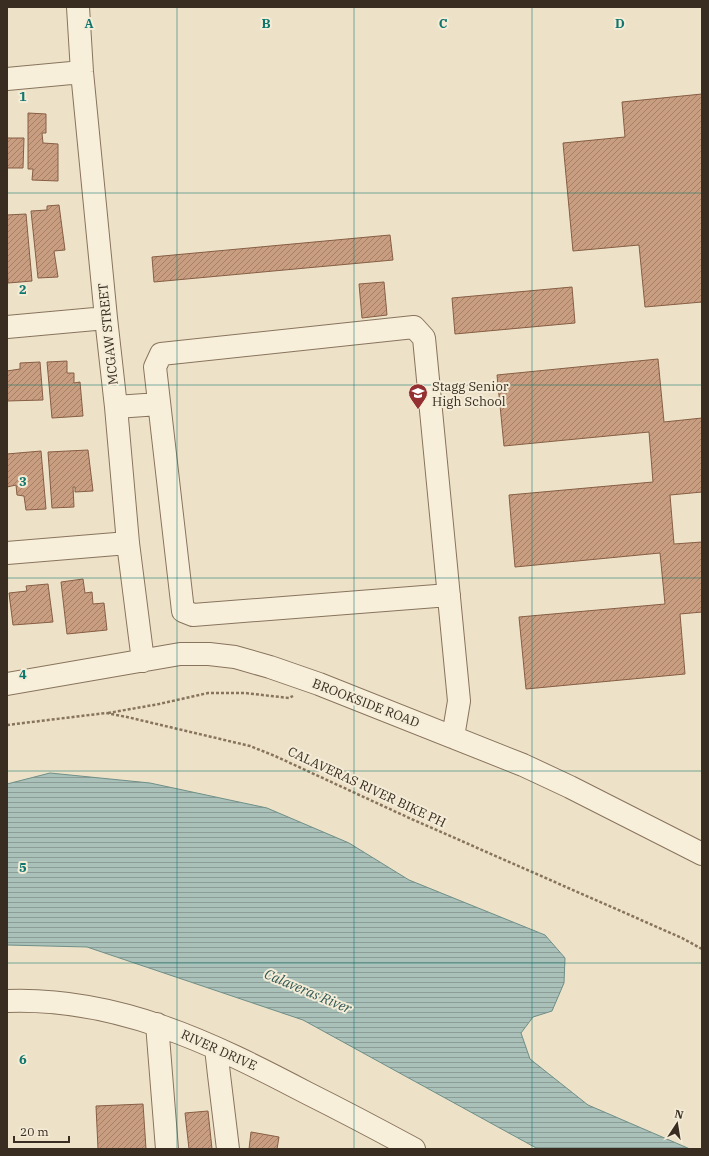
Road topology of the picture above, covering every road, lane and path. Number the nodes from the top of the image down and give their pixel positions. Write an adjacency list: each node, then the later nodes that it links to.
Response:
1 (78, 7): 2 (street, MCGAW STREET)
2 (82, 72): 3 (street); 4 (street, MCGAW STREET)
3 (7, 79)
4 (106, 318): 5 (street); 7 (street, MCGAW STREET)
5 (7, 327)
6 (159, 404): 7 (street); 10 (street); 10 (street)
7 (116, 407): 8 (street, MCGAW STREET)
8 (128, 543): 9 (street); 11 (street, MCGAW STREET)
9 (7, 552)
10 (449, 595): 16 (street)
11 (143, 661): 12 (street, BROOKSIDE ROAD); 13 (street, BROOKSIDE ROAD)
12 (7, 684)
13 (319, 684): 14 (path); 16 (street, BROOKSIDE ROAD)
14 (106, 713): 15 (path, CALAVERAS RIVER BIKE PH); 18 (path, CALAVERAS RIVER BIKE PH)
15 (7, 725)
16 (453, 737): 17 (street, BROOKSIDE ROAD)
17 (702, 854)
18 (702, 949)
19 (7, 1001): 20 (street, RIVER DRIVE)
20 (157, 1024): 21 (street, RIVER DRIVE); 22 (street)
21 (216, 1048): 23 (street); 24 (street, RIVER DRIVE)
22 (167, 1149)
23 (228, 1149)
24 (414, 1149)

